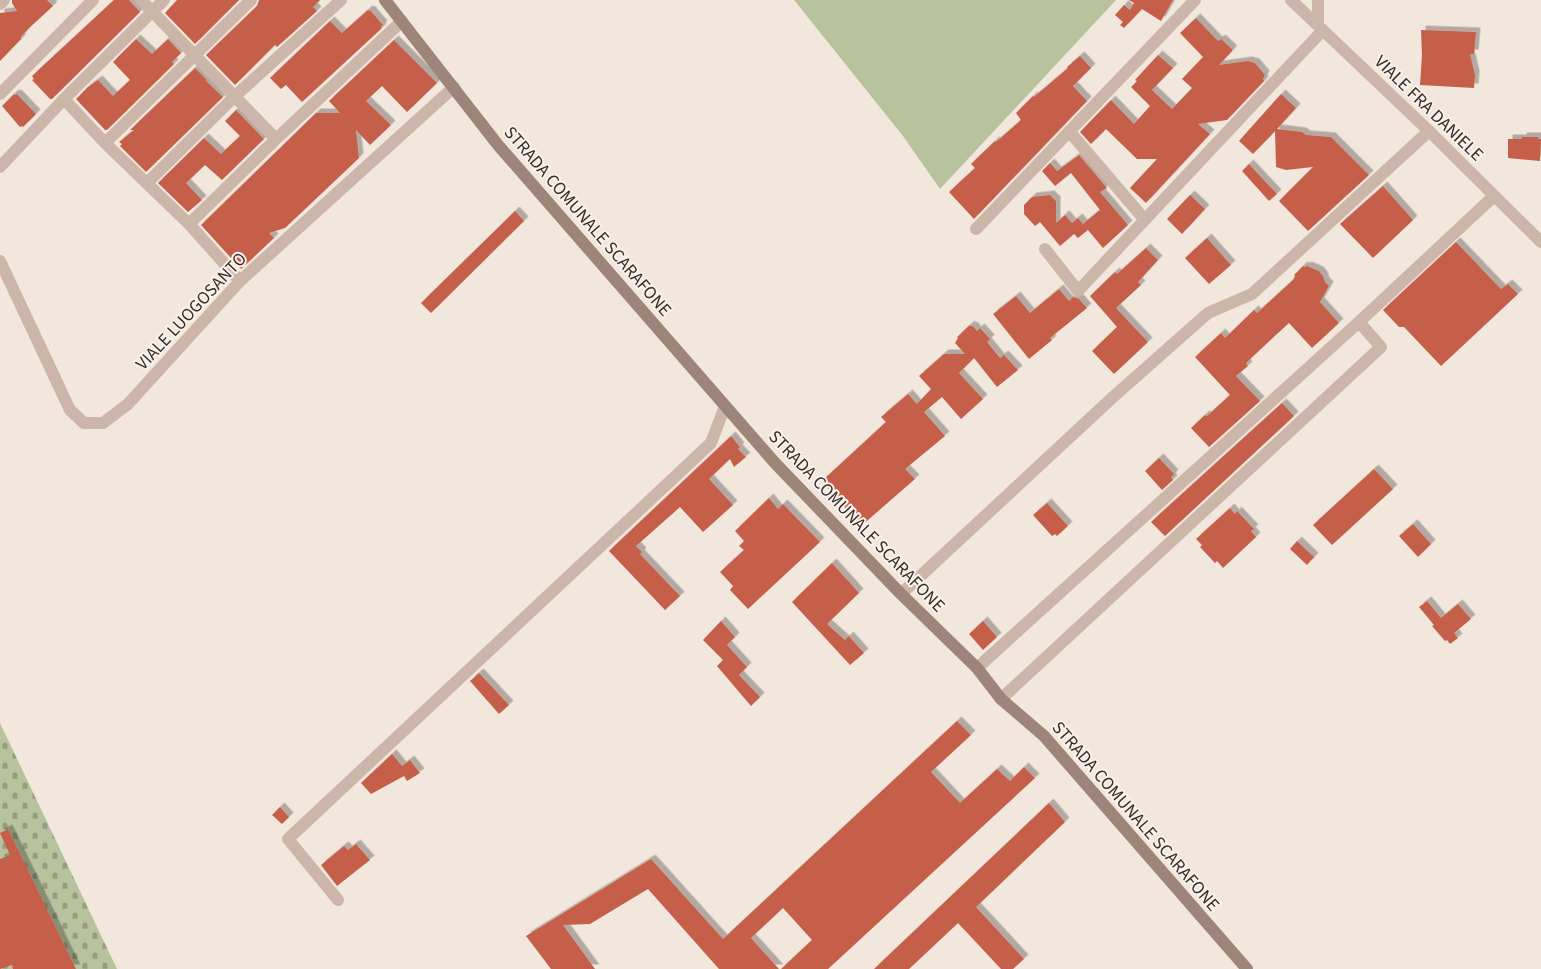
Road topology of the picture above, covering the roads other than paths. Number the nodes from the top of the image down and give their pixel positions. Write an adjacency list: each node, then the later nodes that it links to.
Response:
1 (4, 0): 11 (street)
2 (93, 0): 17 (street)
3 (141, 0): 12 (street)
4 (164, 0): 12 (street)
5 (251, 0): 15 (street)
6 (341, 0): 18 (street)
7 (385, 0): 13 (street, STRADA COMUNALE SCARAFONE)
8 (1195, 0): 21 (street)
9 (1318, 1): 10 (street); 14 (street)
10 (1293, 2): 14 (street, VIALE FRA DANIELE)
11 (0, 4)
12 (152, 12): 15 (street); 19 (street)
13 (402, 21): 16 (street, STRADA COMUNALE SCARAFONE); 22 (street)
14 (1316, 24): 20 (street, VIALE FRA DANIELE); 27 (street)
15 (194, 55): 18 (street); 23 (street)
16 (454, 87): 33 (street, VIALE LUOGOSANTO); 35 (street, STRADA COMUNALE SCARAFONE)
17 (0, 94)
18 (234, 97): 22 (street); 25 (street)
19 (64, 99): 23 (street); 24 (street)
20 (1429, 131): 26 (street, VIALE FRA DANIELE); 36 (street)
21 (1069, 132): 27 (street); 29 (street)
22 (276, 139): 28 (street)
23 (104, 143): 25 (street)
24 (0, 167)
25 (147, 183): 28 (street)
26 (1494, 196): 30 (street, VIALE FRA DANIELE); 34 (street)
27 (1145, 220): 31 (street)
28 (190, 224): 33 (street)
29 (976, 229)
30 (1541, 242)
31 (1045, 249)
32 (0, 261): 33 (street, VIALE LUOGOSANTO)
33 (240, 281)
34 (1359, 322): 37 (street); 38 (street)
35 (725, 406): 36 (street, STRADA COMUNALE SCARAFONE); 39 (street)
36 (901, 594): 37 (street, STRADA COMUNALE SCARAFONE)
37 (976, 668): 38 (street, STRADA COMUNALE SCARAFONE)
38 (1001, 698): 40 (street, STRADA COMUNALE SCARAFONE)
39 (338, 900)
40 (1247, 969)

